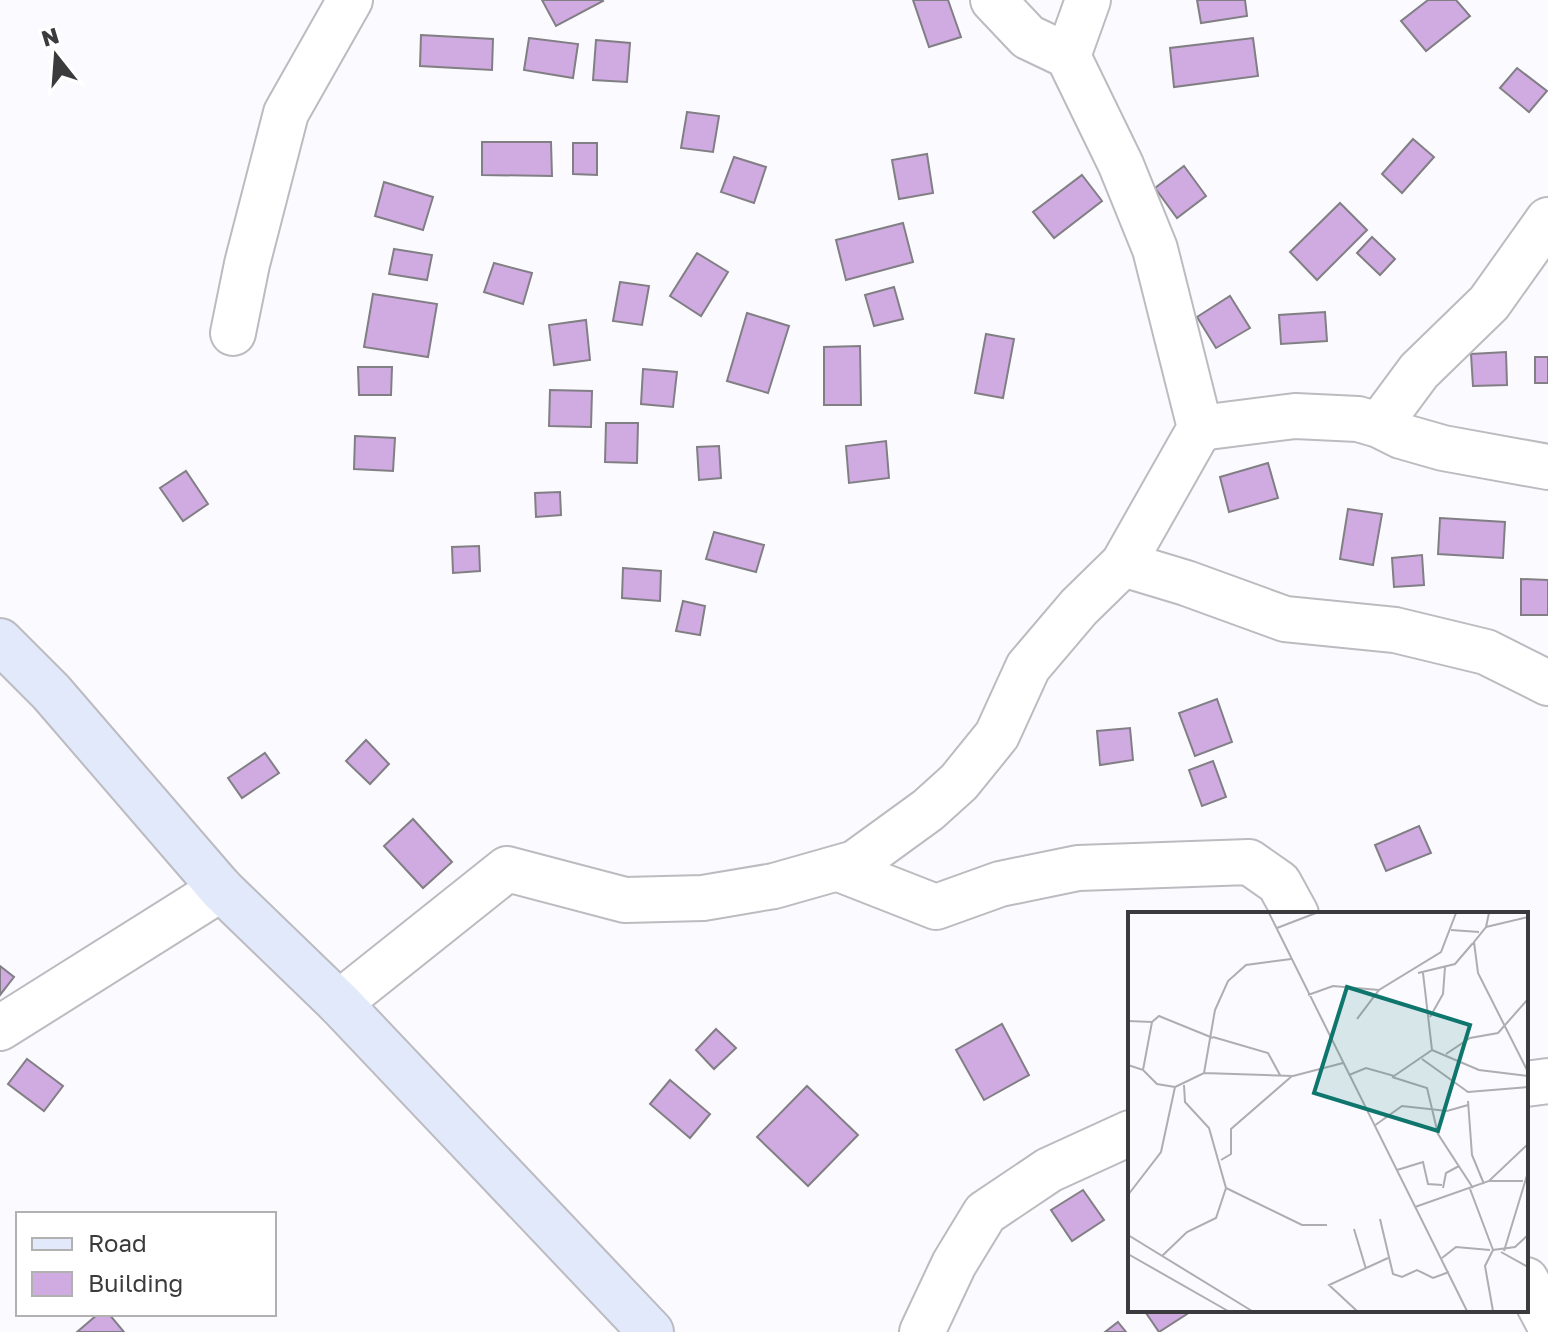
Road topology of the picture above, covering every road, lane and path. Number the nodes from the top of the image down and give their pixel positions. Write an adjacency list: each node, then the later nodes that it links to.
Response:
1 (350, 0): 6 (street)
2 (993, 0): 4 (street)
3 (1088, 0): 4 (street)
4 (1068, 56): 8 (street)
5 (1548, 220): 7 (street)
6 (233, 333)
7 (1379, 425): 8 (street); 9 (street)
8 (1200, 428): 10 (street)
9 (1548, 467)
10 (1123, 564): 12 (street); 13 (street)
11 (0, 641): 14 (street)
12 (1548, 683)
13 (839, 869): 15 (street); 16 (street)
14 (221, 889): 16 (street); 17 (street)
15 (1295, 912)
16 (339, 1003): 23 (street)
17 (0, 1028)
18 (1548, 1081): 19 (street)
19 (1528, 1084)
20 (1128, 1134): 24 (street)
21 (1528, 1284): 22 (street)
22 (1548, 1322)
23 (651, 1332)
24 (922, 1332)

